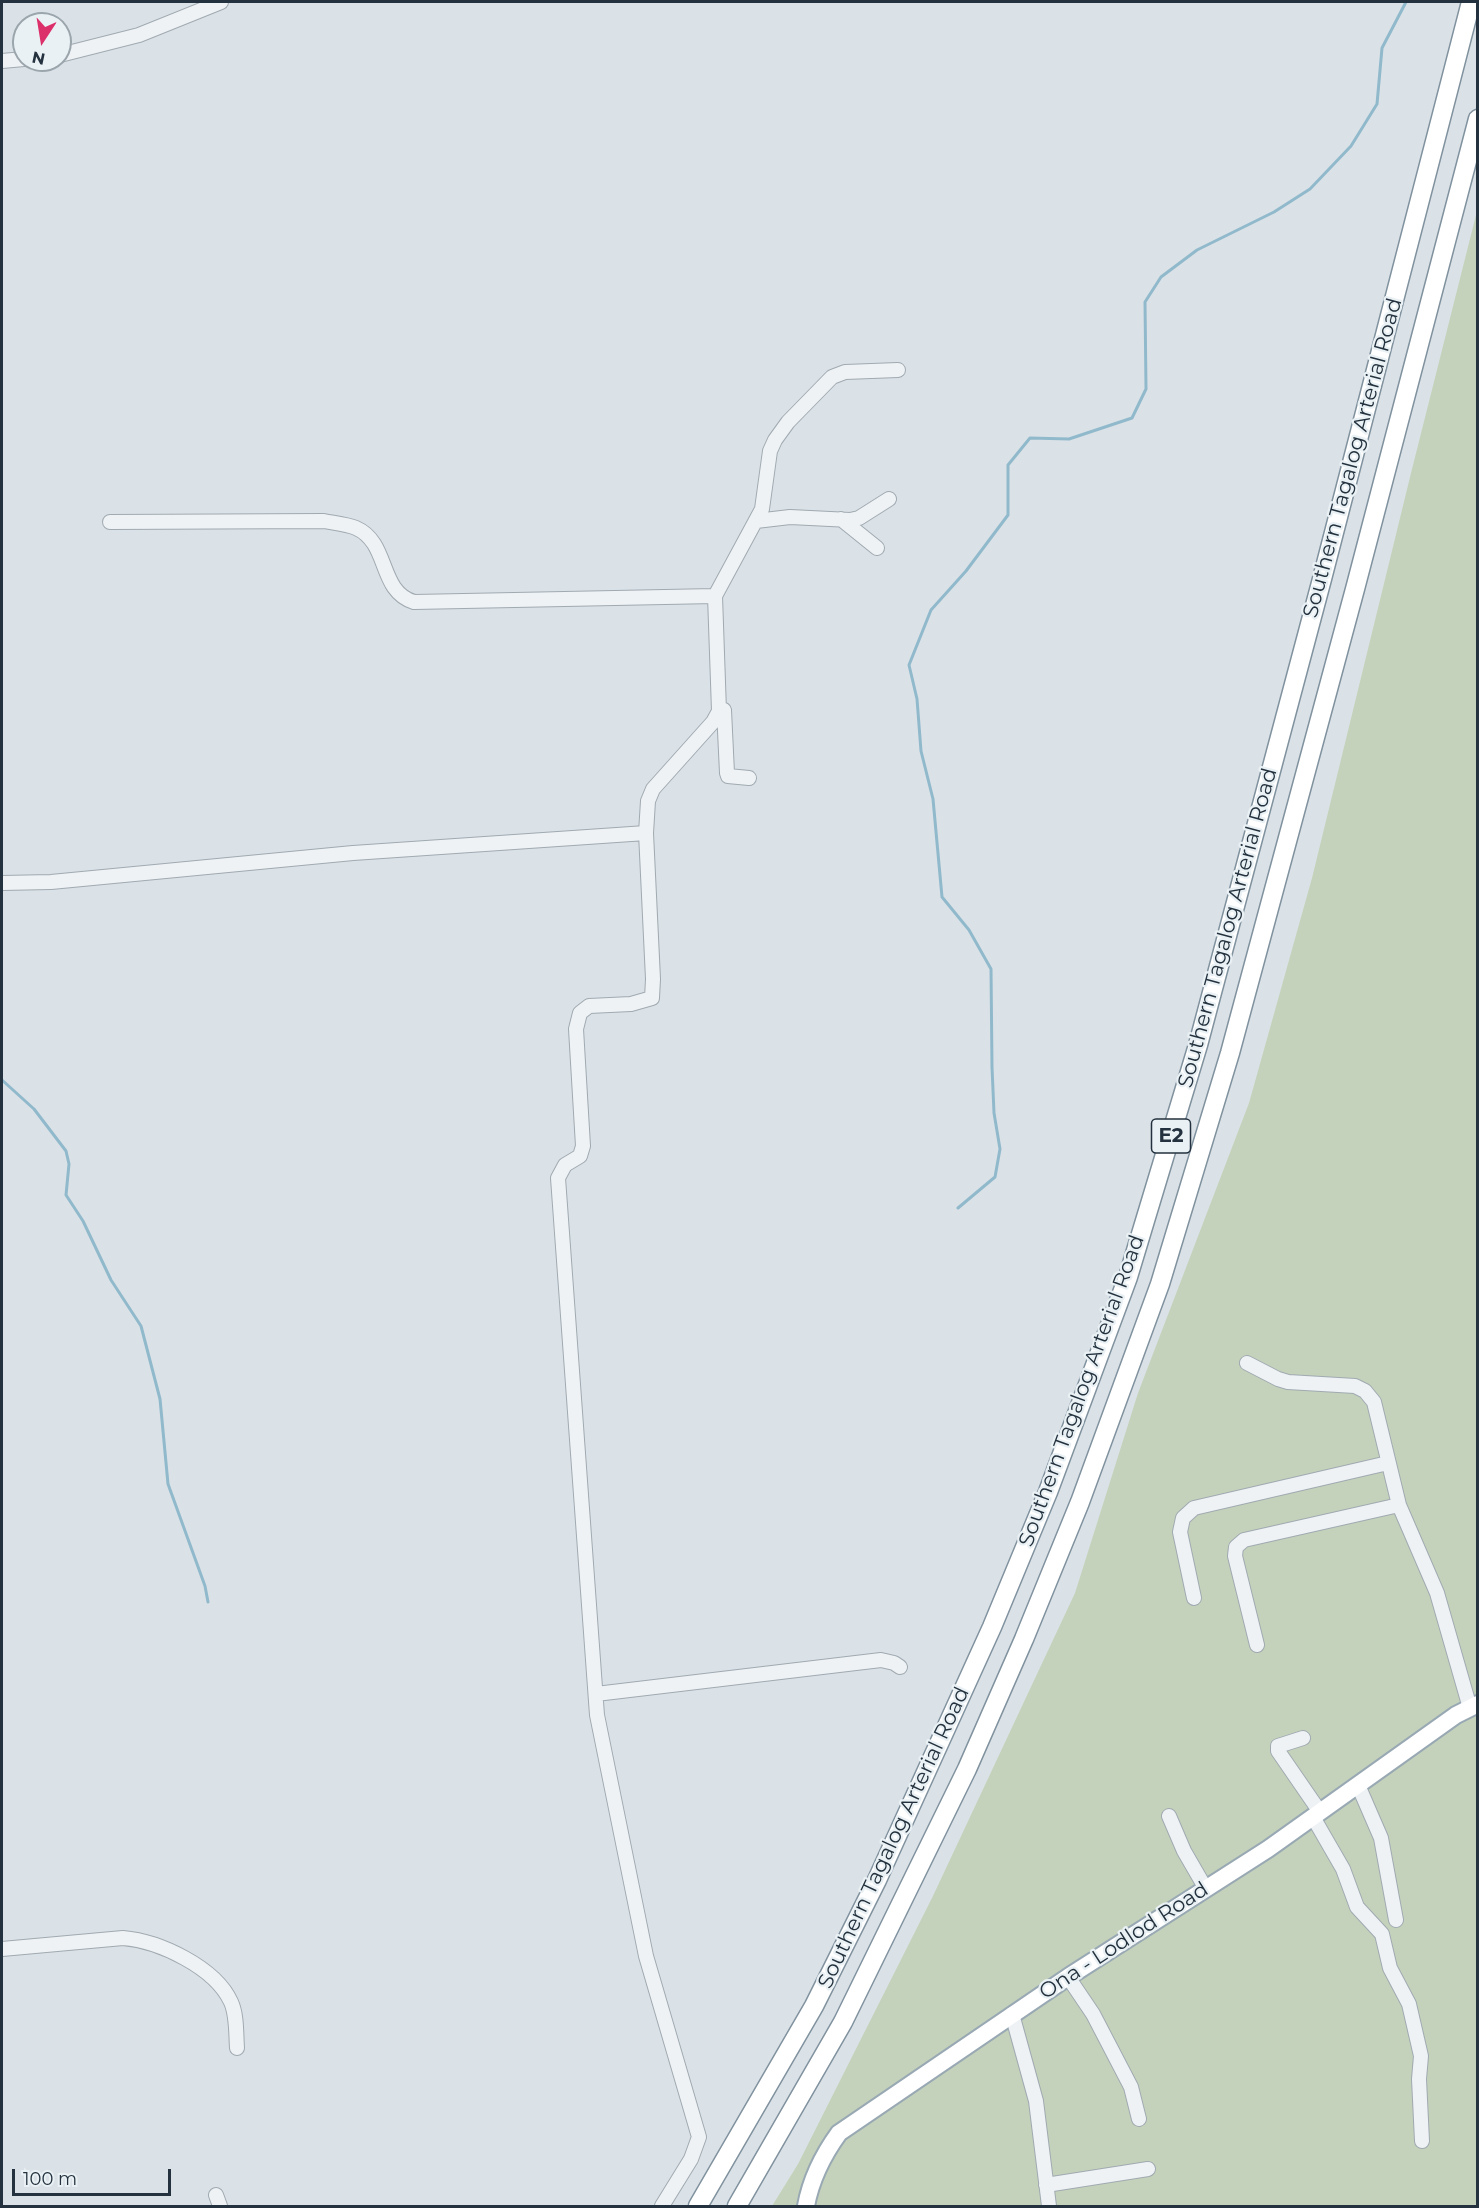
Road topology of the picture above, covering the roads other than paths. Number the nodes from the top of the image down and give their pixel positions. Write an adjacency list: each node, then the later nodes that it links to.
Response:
1 (222, 2): 3 (street)
2 (1471, 2): 39 (highway, Southern Tagalog Arterial Road / E2)
3 (72, 52)
4 (1478, 119): 40 (highway, Southern Tagalog Arterial Road / E2)
5 (898, 370): 8 (street)
6 (889, 499): 7 (street)
7 (842, 519): 8 (street); 10 (street)
8 (756, 521): 11 (street)
9 (110, 522): 11 (street)
10 (877, 548)
11 (714, 596): 12 (street)
12 (718, 711): 13 (street); 14 (street)
13 (749, 778)
14 (646, 833): 15 (street); 22 (street)
15 (2, 883)
16 (1247, 1363): 17 (street)
17 (1388, 1463): 18 (street); 19 (street)
18 (1399, 1505): 20 (street); 23 (street)
19 (1194, 1598)
20 (1257, 1645)
21 (900, 1667): 22 (street)
22 (596, 1694): 38 (street)
23 (1474, 1706): 25 (main road, Ona - Lodlod Road)
24 (1303, 1738): 26 (street)
25 (1358, 1785): 26 (main road, Ona - Lodlod Road); 29 (street)
26 (1317, 1814): 28 (main road, Ona - Lodlod Road); 35 (street)
27 (1169, 1816): 28 (street)
28 (1206, 1889): 31 (main road, Ona - Lodlod Road)
29 (1396, 1920)
30 (2, 1949): 33 (street)
31 (1068, 1977): 32 (main road, Ona - Lodlod Road); 34 (street)
32 (1012, 2014): 37 (street); 41 (main road, Ona - Lodlod Road)
33 (237, 2048)
34 (1139, 2119)
35 (1422, 2141)
36 (1148, 2169): 37 (street)
37 (1046, 2185): 42 (street)
38 (662, 2206)
39 (698, 2206)
40 (737, 2206)
41 (806, 2206)
42 (1049, 2206)

